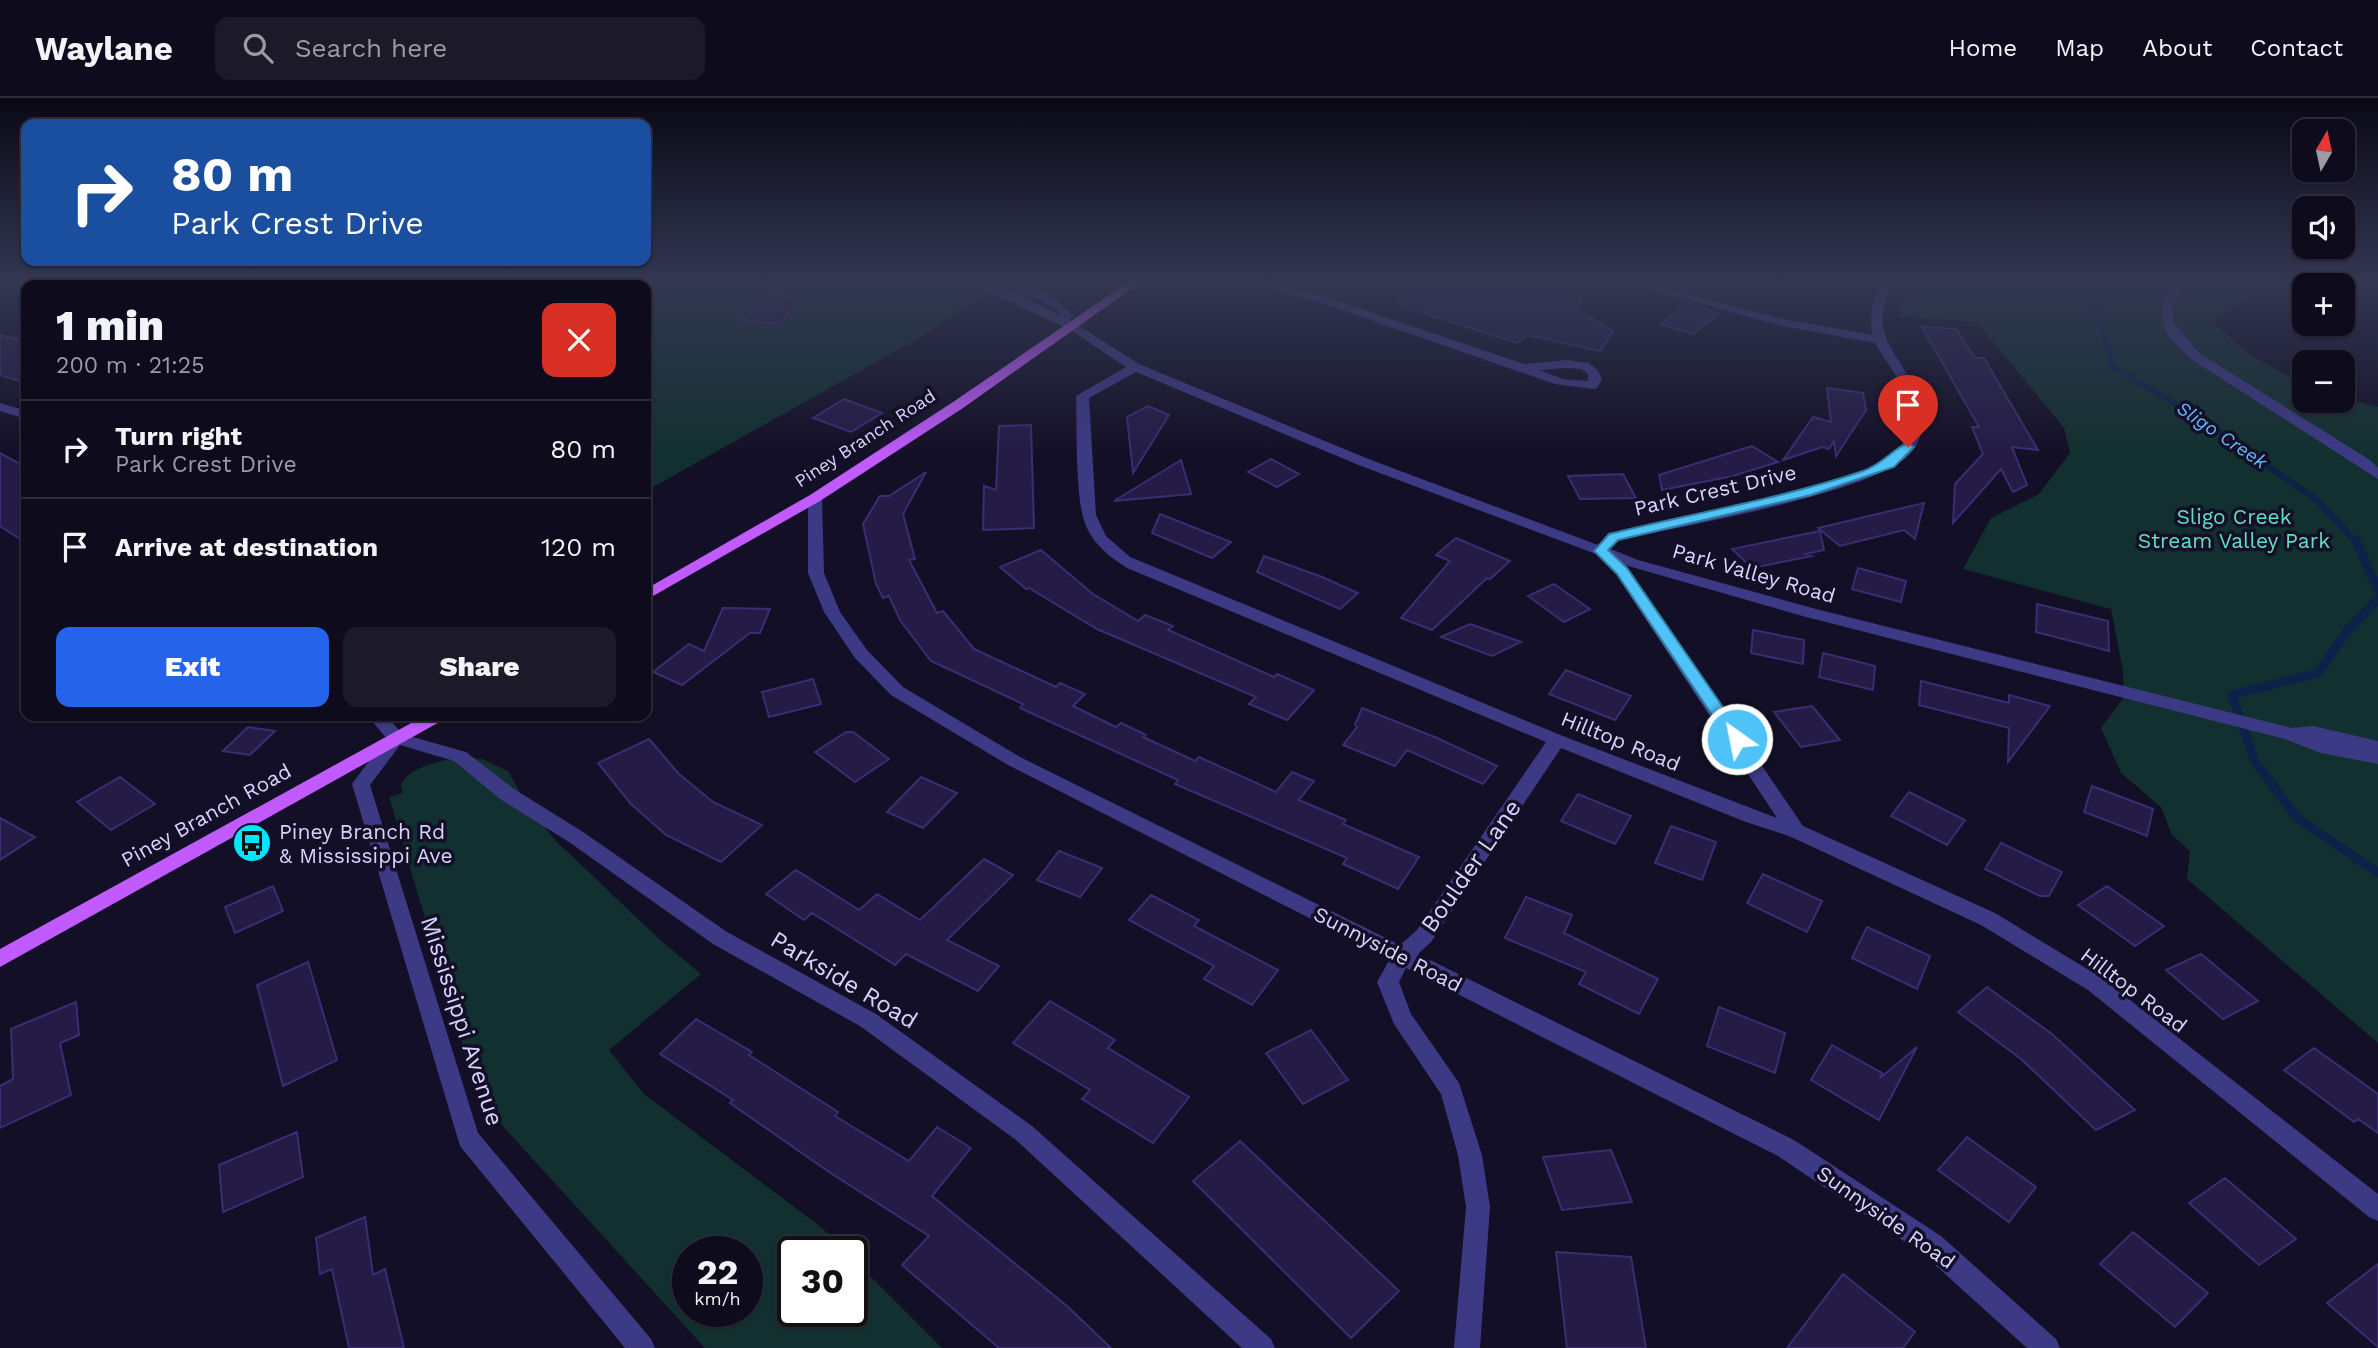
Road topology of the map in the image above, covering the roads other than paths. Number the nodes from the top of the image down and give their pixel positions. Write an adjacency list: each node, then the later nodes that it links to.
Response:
1 (1052, 340): 11 (main road, Piney Branch Road)
2 (1095, 340): 6 (street, Park Valley Road)
3 (1446, 340): 7 (street)
4 (1881, 340): 12 (street, Park Crest Drive)
5 (2179, 340): 10 (street)
6 (1135, 367): 12 (street, Park Valley Road); 18 (street, Hilltop Road)
7 (1522, 368): 7 (street)
8 (0, 407): 9 (street)
9 (21, 413)
10 (2378, 475)
11 (815, 498): 13 (main road, Piney Branch Road); 22 (street, Sunnyside Road)
12 (1601, 551): 16 (street, Park Valley Road); 21 (street)
13 (651, 592)
14 (381, 721): 17 (street)
15 (428, 721): 17 (main road, Piney Branch Road)
16 (2291, 734): 19 (street, Park Valley Road); 20 (street, Park Valley Road)
17 (396, 738): 23 (main road, Piney Branch Road); 25 (street, Mississippi Avenue); 26 (street, Parkside Road)
18 (1557, 740): 21 (street, Hilltop Road); 22 (street, Boulder Lane)
19 (2378, 747)
20 (2378, 758)
21 (1796, 831): 24 (street, Hilltop Road)
22 (1402, 956): 27 (street, Boulder Lane); 28 (street, Sunnyside Road)
23 (0, 959)
24 (2378, 1209)
25 (642, 1348)
26 (1262, 1348)
27 (1468, 1348)
28 (2047, 1348)

